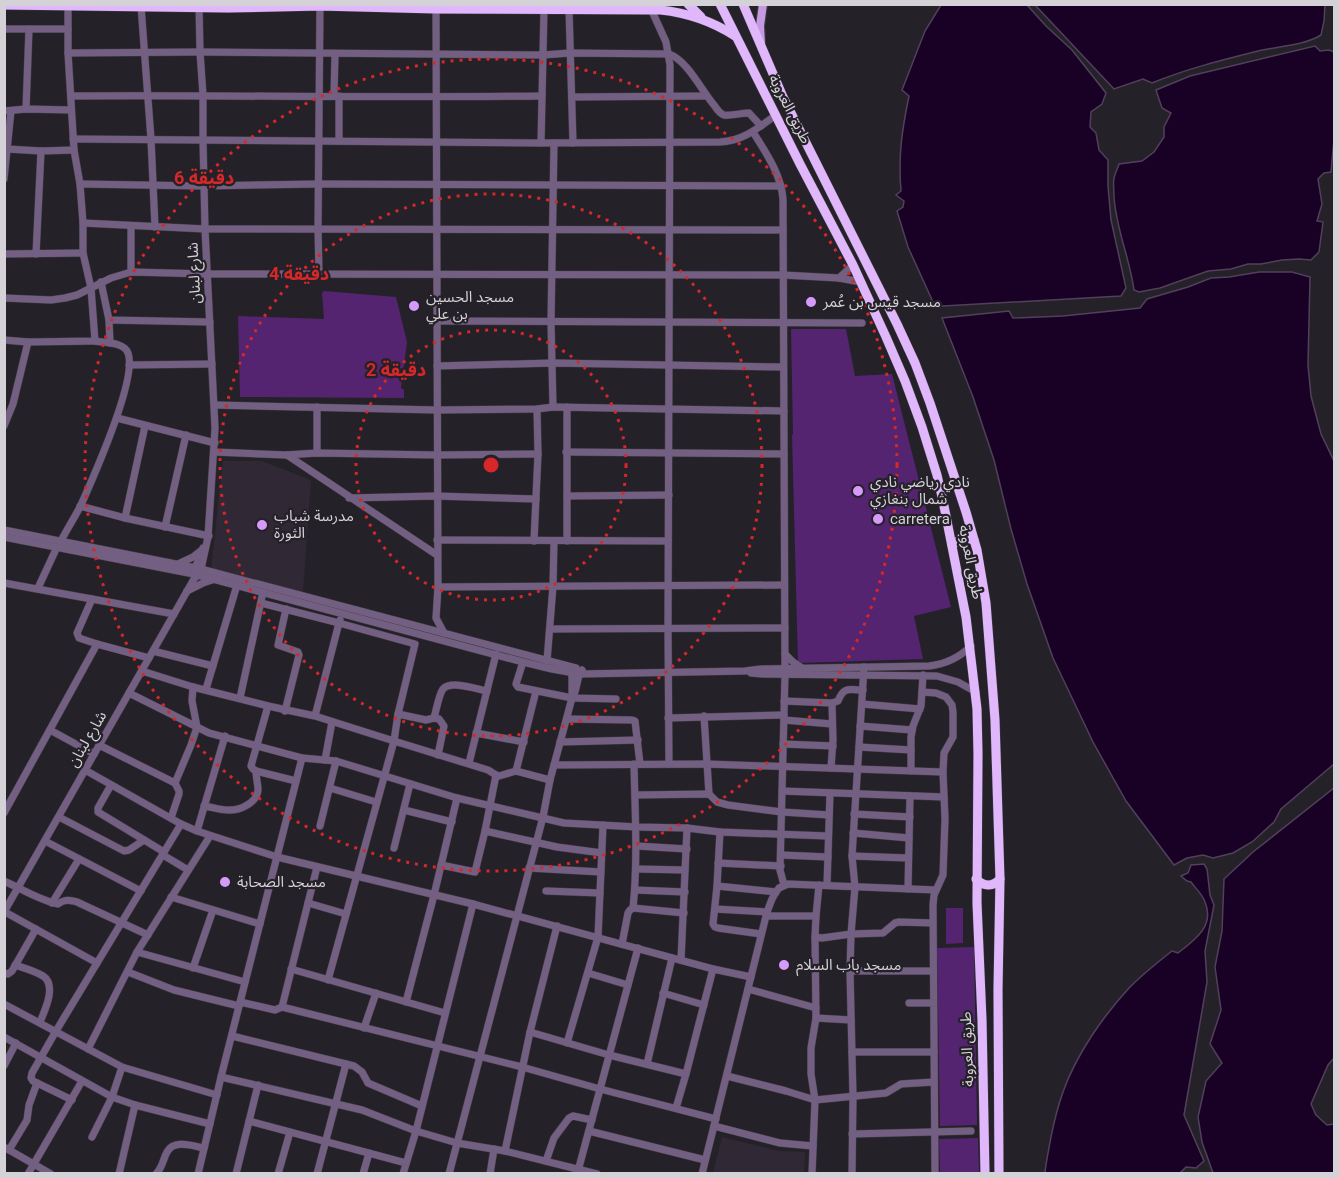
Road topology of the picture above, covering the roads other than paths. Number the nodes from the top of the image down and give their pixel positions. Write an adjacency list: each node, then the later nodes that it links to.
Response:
1 (688, 4): 14 (highway)
2 (720, 4): 18 (highway, طريق العروبة)
3 (743, 4): 19 (highway, طريق العروبة)
4 (764, 4): 19 (main road)
5 (4, 5): 6 (highway)
6 (68, 5): 7 (highway); 17 (street)
7 (141, 6): 8 (highway); 22 (street)
8 (199, 6): 9 (highway); 20 (street, شارع لبنان)
9 (320, 6): 10 (highway); 24 (street)
10 (436, 7): 12 (highway); 26 (street)
11 (658, 8): 13 (highway); 14 (highway); 27 (street)
12 (544, 9): 13 (highway); 28 (street)
13 (569, 9): 23 (street)
14 (705, 20): 18 (highway)
15 (4, 29): 16 (street)
16 (29, 29): 17 (street); 39 (street)
17 (68, 29): 21 (street)
18 (736, 37): 42 (highway, طريق العروبة)
19 (761, 47): 143 (highway, طريق العروبة)
20 (200, 52): 22 (street); 24 (street); 30 (street, شارع لبنان)
21 (68, 53): 22 (street); 31 (street)
22 (145, 53): 29 (street)
23 (570, 53): 27 (street); 28 (street); 37 (street)
24 (320, 54): 25 (street); 32 (street)
25 (335, 54): 26 (street); 33 (street)
26 (436, 54): 28 (street); 36 (street)
27 (669, 54): 35 (street); 38 (street)
28 (543, 55): 34 (street)
29 (148, 95): 30 (street); 31 (street); 46 (street)
30 (203, 95): 32 (street); 47 (street, شارع لبنان)
31 (70, 96): 40 (street)
32 (318, 96): 33 (street); 48 (street)
33 (336, 96): 36 (street); 49 (street)
34 (542, 96): 36 (street); 52 (street)
35 (706, 96): 38 (street); 43 (street)
36 (436, 97): 50 (street)
37 (572, 97): 38 (street); 54 (street)
38 (670, 97): 51 (street)
39 (26, 109): 40 (street); 41 (street)
40 (71, 110): 45 (street)
41 (8, 111): 55 (street)
42 (776, 115): 43 (street); 79 (highway, طريق العروبة)
43 (761, 126): 44 (street)
44 (753, 132): 51 (street); 66 (street)
45 (73, 139): 46 (street); 56 (street)
46 (151, 139): 47 (street); 61 (street)
47 (202, 140): 48 (street); 63 (street, شارع لبنان)
48 (319, 141): 49 (street); 60 (street)
49 (339, 141): 50 (street)
50 (436, 141): 52 (street); 64 (street)
51 (670, 142): 54 (street); 65 (street)
52 (541, 143): 53 (street)
53 (554, 143): 54 (street); 62 (street)
54 (573, 143)
55 (7, 150): 57 (street); 58 (street)
56 (74, 150): 57 (street); 59 (street)
57 (41, 151): 78 (street)
58 (4, 179)
59 (80, 184): 61 (street); 67 (street)
60 (318, 184): 63 (street); 64 (street); 70 (street)
61 (154, 185): 63 (street); 69 (street)
62 (553, 185): 64 (street); 65 (street); 73 (street)
63 (204, 186): 72 (street, شارع لبنان)
64 (436, 186): 71 (street)
65 (670, 186): 66 (street); 74 (street)
66 (781, 186): 75 (street)
67 (83, 223): 68 (street); 76 (street)
68 (131, 226): 69 (street); 80 (street)
69 (155, 226): 72 (street)
70 (318, 228): 71 (street); 72 (street); 82 (street)
71 (436, 228): 73 (street); 84 (street)
72 (205, 229): 81 (street, شارع لبنان)
73 (552, 229): 74 (street); 83 (street)
74 (670, 229): 75 (street); 85 (street)
75 (783, 230): 86 (street)
76 (83, 253): 78 (street); 90 (street)
77 (4, 254): 78 (street)
78 (36, 254)
79 (853, 266): 87 (street); 89 (highway, طريق العروبة)
80 (132, 272): 81 (street); 88 (street)
81 (208, 274): 82 (street); 94 (street, شارع لبنان)
82 (319, 274): 84 (street)
83 (552, 274): 84 (street); 85 (street); 95 (street)
84 (437, 275): 93 (street)
85 (669, 275): 86 (street); 96 (street)
86 (783, 275): 87 (street); 97 (street)
87 (839, 278): 89 (street)
88 (101, 282): 90 (street); 92 (street)
89 (861, 282): 148 (highway, طريق العروبة)
90 (91, 288): 91 (street); 100 (street)
91 (4, 298)
92 (109, 320): 94 (street); 102 (street)
93 (436, 321): 95 (street); 107 (street)
94 (210, 322): 105 (street, شارع لبنان)
95 (551, 322): 96 (street); 103 (street)
96 (669, 322): 97 (street); 106 (street)
97 (783, 322): 98 (street); 108 (street)
98 (862, 323)
99 (4, 340): 101 (street)
100 (95, 341): 101 (street); 102 (street)
101 (28, 342): 118 (street)
102 (110, 343): 104 (street)
103 (553, 363): 106 (street); 107 (street); 111 (street)
104 (129, 364): 105 (street); 117 (street)
105 (212, 364): 109 (street, شارع لبنان)
106 (669, 364): 108 (street); 113 (street)
107 (437, 366): 114 (street)
108 (783, 367): 116 (street)
109 (215, 405): 110 (street); 121 (street, شارع لبنان)
110 (317, 407): 114 (street); 124 (street)
111 (553, 407): 112 (street); 115 (street)
112 (567, 408): 113 (street); 123 (street)
113 (669, 408): 116 (street); 125 (street)
114 (436, 410): 115 (street); 129 (street)
115 (537, 410): 126 (street)
116 (784, 411): 127 (street)
117 (117, 418): 119 (street); 135 (street)
118 (4, 426)
119 (146, 426): 120 (street); 136 (street)
120 (186, 435): 121 (street); 137 (street)
121 (215, 443): 122 (street, شارع لبنان)
122 (214, 452): 128 (street); 140 (street, شارع لبنان)
123 (566, 452): 125 (street); 132 (street)
124 (317, 453): 128 (street); 129 (street)
125 (669, 453): 127 (street); 130 (street)
126 (538, 454): 129 (street); 134 (street)
127 (784, 454): 157 (street)
128 (286, 455): 133 (street)
129 (437, 455): 131 (street)
130 (669, 495): 132 (street); 146 (street)
131 (436, 496): 133 (street); 134 (street); 141 (street)
132 (567, 496): 142 (street)
133 (349, 498): 150 (street)
134 (536, 499): 144 (street)
135 (80, 506): 136 (street); 147 (street)
136 (125, 518): 137 (street)
137 (165, 526): 140 (street)
138 (4, 530): 147 (street)
139 (4, 537): 147 (street)
140 (209, 537): 149 (street, شارع لبنان); 152 (street, شارع لبنان)
141 (437, 540): 144 (street); 150 (street)
142 (567, 540): 145 (street); 146 (street)
143 (974, 540): 148 (highway); 320 (highway, طريق العروبة)
144 (534, 541): 145 (street)
145 (554, 541): 158 (street)
146 (668, 541): 156 (street)
147 (59, 544): 151 (street); 152 (street); 160 (street)
148 (952, 545): 176 (highway, طريق العروبة)
149 (202, 550): 151 (street); 152 (street, شارع لبنان)
150 (437, 555): 159 (street)
151 (177, 565): 152 (street)
152 (196, 573): 153 (street); 161 (street, شارع لبنان); 171 (street)
153 (214, 579): 155 (street); 161 (street)
154 (4, 582): 160 (street)
155 (237, 585): 162 (street); 182 (street)
156 (668, 585): 157 (street); 158 (street); 173 (street)
157 (784, 585): 170 (street)
158 (553, 586): 159 (street); 172 (street)
159 (438, 587): 168 (street)
160 (38, 588): 163 (street)
161 (187, 591): 167 (street, شارع لبنان)
162 (263, 592): 164 (street); 166 (street)
163 (92, 599): 167 (street); 175 (street)
164 (261, 603): 165 (street); 201 (street)
165 (286, 609): 169 (street); 209 (street)
166 (342, 613): 169 (street); 177 (street)
167 (174, 614): 179 (street, شارع لبنان)
168 (436, 618): 171 (street); 174 (street)
169 (339, 623): 210 (street); 211 (street)
170 (784, 628): 173 (street); 178 (street)
171 (425, 629): 174 (street)
172 (550, 629): 173 (street); 180 (street)
173 (668, 629): 189 (street)
174 (444, 633): 180 (street)
175 (96, 644): 179 (street); 221 (street)
176 (970, 646): 188 (street); 200 (highway, طريق العروبة)
177 (496, 654): 181 (street); 196 (street)
178 (784, 654): 183 (street); 187 (street)
179 (151, 655): 182 (street); 185 (street, شارع لبنان)
180 (547, 661): 186 (street)
181 (523, 662): 184 (street); 197 (street)
182 (213, 666): 193 (street)
183 (802, 668): 187 (street); 188 (street)
184 (552, 669): 186 (street); 194 (street)
185 (142, 671): 192 (street); 199 (street, شارع لبنان)
186 (576, 671): 190 (street); 194 (street)
187 (785, 671): 188 (street); 189 (street); 204 (street)
188 (864, 671): 191 (street); 195 (street)
189 (668, 672): 190 (street); 214 (street)
190 (599, 674): 194 (street)
191 (923, 675): 198 (street); 200 (street)
192 (193, 687): 193 (street); 220 (street)
193 (206, 689): 201 (street)
194 (574, 690): 202 (street)
195 (863, 690): 205 (street); 206 (street)
196 (487, 691): 213 (street); 223 (street)
197 (536, 691): 202 (street); 227 (street)
198 (922, 692): 208 (street); 252 (street)
199 (129, 693): 220 (street); 230 (street, شارع لبنان)
200 (976, 693): 319 (highway, طريق العروبة)
201 (240, 698): 207 (street)
202 (572, 698): 203 (street); 216 (street)
203 (616, 699)
204 (784, 701): 205 (street); 215 (street)
205 (832, 704): 218 (street)
206 (862, 704): 208 (street); 219 (street)
207 (268, 706): 209 (street); 231 (street)
208 (920, 708): 222 (street)
209 (285, 711): 211 (street)
210 (398, 714): 213 (street); 226 (street)
211 (315, 716): 217 (street)
212 (704, 716): 214 (street); 215 (street); 243 (street)
213 (434, 718): 236 (street)
214 (668, 718): 242 (street)
215 (784, 718): 218 (street); 229 (street)
216 (567, 719): 225 (street); 228 (street)
217 (332, 722): 226 (street); 238 (street)
218 (832, 724): 232 (street)
219 (860, 726): 222 (street); 233 (street)
220 (197, 727): 224 (street); 257 (street)
221 (50, 730): 235 (street); 274 (street)
222 (912, 730): 234 (street)
223 (476, 733): 227 (street); 240 (street)
224 (225, 736): 231 (street); 270 (street)
225 (638, 740): 228 (street); 241 (street)
226 (394, 741): 236 (street); 253 (street)
227 (524, 742): 250 (street)
228 (560, 742): 244 (street)
229 (783, 744): 232 (street); 245 (street)
230 (99, 745): 235 (street, شارع لبنان); 257 (street)
231 (257, 746): 237 (street); 249 (street)
232 (833, 746): 246 (street)
233 (859, 747): 234 (street); 248 (street)
234 (911, 750): 251 (street)
235 (94, 754): 247 (street, شارع لبنان)
236 (438, 755): 240 (street)
237 (302, 758): 238 (street); 255 (street)
238 (325, 760): 239 (street)
239 (336, 761): 253 (street); 260 (street)
240 (469, 763): 254 (street)
241 (637, 764): 242 (street); 244 (street); 265 (street)
242 (669, 764): 243 (street)
243 (707, 764): 245 (street); 263 (street)
244 (554, 765): 256 (street)
245 (783, 766): 246 (street); 261 (street)
246 (831, 768): 248 (street)
247 (85, 770): 259 (street); 277 (street, شارع لبنان)
248 (857, 770): 251 (street); 264 (street)
249 (256, 771): 255 (street); 270 (street)
250 (516, 771): 254 (street); 256 (street)
251 (911, 771): 252 (street)
252 (943, 772): 267 (street)
253 (384, 775): 258 (street); 269 (street)
254 (496, 775): 271 (street)
255 (296, 780): 305 (street)
256 (550, 780): 278 (street)
257 (175, 783): 280 (street)
258 (410, 784): 268 (street); 272 (street)
259 (111, 785): 280 (street); 295 (street)
260 (330, 788): 269 (street); 284 (street)
261 (782, 791): 262 (street); 273 (street)
262 (830, 793): 264 (street); 275 (street)
263 (709, 794): 265 (street); 273 (street)
264 (856, 794): 266 (street); 276 (street)
265 (635, 795): 285 (street)
266 (910, 796): 267 (street); 279 (street)
267 (944, 797): 329 (street)
268 (457, 798): 271 (street); 281 (street)
269 (376, 802): 318 (street)
270 (204, 806): 287 (street)
271 (490, 806): 278 (street); 288 (street)
272 (404, 810): 281 (street); 299 (street)
273 (782, 812): 275 (street); 291 (street)
274 (4, 813)
275 (829, 814): 293 (street)
276 (854, 814): 279 (street); 290 (street)
277 (58, 817): 295 (street); 296 (street, شارع لبنان)
278 (543, 817): 283 (street); 297 (street)
279 (910, 817): 294 (street)
280 (171, 818): 282 (street)
281 (452, 822): 310 (street)
282 (181, 824): 287 (street); 301 (street)
283 (603, 825): 285 (street); 302 (street)
284 (320, 826)
285 (637, 827): 286 (street); 298 (street)
286 (687, 828): 289 (street); 300 (street)
287 (197, 831): 292 (street)
288 (485, 831): 297 (street); 310 (street)
289 (720, 832): 291 (street); 309 (street)
290 (853, 833): 294 (street); 304 (street)
291 (781, 834): 293 (street); 303 (street)
292 (210, 836): 305 (street); 315 (street)
293 (828, 836): 306 (street)
294 (909, 838): 307 (street)
295 (144, 840): 301 (street)
296 (45, 841): 308 (street); 326 (street, شارع لبنان)
297 (536, 843): 302 (street); 313 (street)
298 (637, 846): 300 (street); 314 (street)
299 (394, 849)
300 (687, 849): 316 (street)
301 (164, 853): 315 (street); 330 (street)
302 (602, 853): 317 (street)
303 (781, 855): 306 (street); 311 (street)
304 (852, 856): 307 (street); 325 (street)
305 (277, 857): 312 (street); 351 (street)
306 (828, 857): 323 (street)
307 (908, 858): 327 (street)
308 (79, 859): 330 (street); 337 (street)
309 (718, 863): 311 (street); 324 (street)
310 (441, 865): 335 (street)
311 (781, 866): 322 (street)
312 (317, 867): 318 (street); 338 (street)
313 (529, 868): 317 (street); 347 (street)
314 (637, 868): 316 (street); 328 (street)
315 (188, 870): 336 (street)
316 (685, 870): 332 (street)
317 (601, 872): 334 (street)
318 (357, 877): 335 (street); 344 (street)
319 (976, 879): 320 (highway); 470 (highway, طريق العروبة)
320 (1000, 879): 471 (highway, طريق العروبة)
321 (4, 881): 326 (street)
322 (784, 885): 323 (street); 333 (street)
323 (823, 885): 325 (street); 348 (street)
324 (717, 886): 333 (street); 341 (street)
325 (855, 886): 327 (street); 355 (street)
326 (18, 888): 337 (street); 343 (street, شارع لبنان)
327 (908, 889): 329 (street)
328 (635, 890): 332 (street); 340 (street)
329 (936, 890): 350 (street)
330 (141, 891): 349 (street)
331 (546, 891): 334 (street)
332 (685, 892): 345 (street)
333 (776, 892): 346 (street)
334 (600, 893): 358 (street)
335 (434, 896): 339 (street); 381 (street)
336 (171, 897): 342 (street); 356 (street)
337 (52, 903): 349 (street)
338 (308, 903): 344 (street); 367 (street)
339 (473, 904): 347 (street); 389 (street)
340 (633, 908): 345 (street); 359 (street)
341 (715, 909): 346 (street); 354 (street)
342 (213, 910): 351 (street); 366 (street)
343 (5, 912): 353 (street)
344 (346, 914): 375 (street)
345 (684, 914): 363 (street)
346 (767, 914): 348 (street); 354 (street)
347 (517, 916): 352 (street); 406 (street)
348 (816, 916): 357 (street)
349 (122, 922): 356 (street); 364 (street)
350 (933, 923): 355 (street); 369 (street)
351 (260, 924): 376 (street)
352 (557, 926): 358 (street); 395 (street)
353 (36, 929): 364 (street); 365 (street)
354 (761, 934): 374 (street)
355 (851, 934): 357 (street); 370 (street)
356 (148, 935): 361 (street)
357 (815, 937): 388 (street)
358 (598, 938): 359 (street); 373 (street)
359 (622, 944): 360 (street)
360 (638, 948): 362 (street); 377 (street)
361 (138, 952): 366 (street); 371 (street)
362 (672, 958): 363 (street); 380 (street)
363 (681, 960): 368 (street)
364 (97, 963): 394 (street)
365 (15, 965): 372 (street); 392 (street)
366 (193, 968): 376 (street)
367 (291, 969): 375 (street); 387 (street)
368 (713, 969): 374 (street); 386 (street)
369 (933, 970): 370 (street); 382 (street)
370 (850, 971): 391 (street)
371 (128, 972): 384 (street); 401 (street)
372 (4, 973)
373 (588, 973): 377 (street); 398 (street)
374 (751, 977): 378 (street)
375 (328, 980): 379 (street)
376 (245, 982): 384 (street)
377 (628, 985): 404 (street)
378 (748, 989): 388 (street); 413 (street)
379 (376, 993): 381 (street); 393 (street)
380 (663, 993): 386 (street); 409 (street)
381 (406, 1002): 389 (street)
382 (933, 1003): 385 (street); 403 (street)
383 (4, 1004): 392 (street)
384 (240, 1004): 387 (street); 396 (street)
385 (909, 1004)
386 (704, 1005): 412 (street)
387 (282, 1007): 393 (street)
388 (816, 1008): 390 (street)
389 (445, 1013): 400 (street)
390 (816, 1018): 391 (street); 424 (street)
391 (851, 1020): 402 (street)
392 (40, 1022): 394 (street)
393 (364, 1028): 400 (street)
394 (56, 1031): 401 (street); 405 (street)
395 (530, 1032): 398 (street); 411 (street)
396 (232, 1036): 408 (street); 414 (street)
397 (4, 1037): 399 (street)
398 (567, 1043): 404 (street)
399 (16, 1044): 405 (street); 407 (street)
400 (437, 1046): 406 (street); 427 (street)
401 (88, 1049): 410 (street)
402 (852, 1052): 403 (street); 421 (street)
403 (934, 1052): 416 (street)
404 (609, 1055): 409 (street); 419 (street)
405 (41, 1057): 415 (street); 417 (street)
406 (480, 1057): 411 (street); 441 (street)
407 (5, 1063)
408 (346, 1064): 425 (street); 427 (street)
409 (647, 1064): 412 (street)
410 (122, 1066): 420 (street); 422 (street)
411 (522, 1067): 419 (street); 446 (street)
412 (686, 1074): 428 (street)
413 (727, 1076): 424 (street); 431 (street)
414 (221, 1077): 418 (street); 420 (street)
415 (82, 1081): 422 (street); 423 (street)
416 (934, 1082): 421 (street); 437 (street)
417 (37, 1083): 423 (street); 444 (street)
418 (258, 1085): 425 (street); 430 (street)
419 (600, 1089): 428 (street); 429 (street)
420 (217, 1095): 432 (street)
421 (853, 1097): 424 (street); 438 (street)
422 (112, 1098): 426 (street); 439 (street)
423 (72, 1100): 451 (street)
424 (815, 1100): 442 (street)
425 (336, 1104): 433 (street); 440 (street)
426 (135, 1106): 432 (street); 455 (street)
427 (422, 1106): 433 (street)
428 (676, 1108): 431 (street)
429 (592, 1120): 434 (street); 449 (street)
430 (249, 1121): 436 (street); 458 (street)
431 (715, 1122): 442 (street); 448 (street)
432 (210, 1124): 443 (street)
433 (416, 1131): 441 (street); 450 (street)
434 (589, 1131): 448 (street); 452 (street)
435 (971, 1131): 437 (street)
436 (290, 1132): 440 (street); 459 (street)
437 (934, 1132): 438 (street); 469 (street)
438 (852, 1134): 468 (street)
439 (92, 1137)
440 (325, 1142): 447 (street); 460 (street)
441 (458, 1143): 445 (street); 463 (street)
442 (813, 1146): 467 (street)
443 (204, 1148): 456 (street); 457 (street)
444 (7, 1149): 451 (street)
445 (494, 1149): 446 (street); 464 (street)
446 (505, 1151): 449 (street)
447 (369, 1153): 450 (street); 461 (street)
448 (705, 1160): 466 (street)
449 (546, 1161): 452 (street)
450 (406, 1163): 462 (street)
451 (34, 1164): 453 (street); 454 (street)
452 (578, 1171): 465 (street)
453 (28, 1173)
454 (51, 1173)
455 (119, 1173)
456 (156, 1173)
457 (198, 1173)
458 (236, 1173)
459 (279, 1173)
460 (317, 1173)
461 (363, 1173)
462 (404, 1173)
463 (449, 1173)
464 (490, 1173)
465 (597, 1173)
466 (702, 1173)
467 (812, 1173)
468 (852, 1173)
469 (935, 1173)
470 (985, 1173)
471 (999, 1173)

